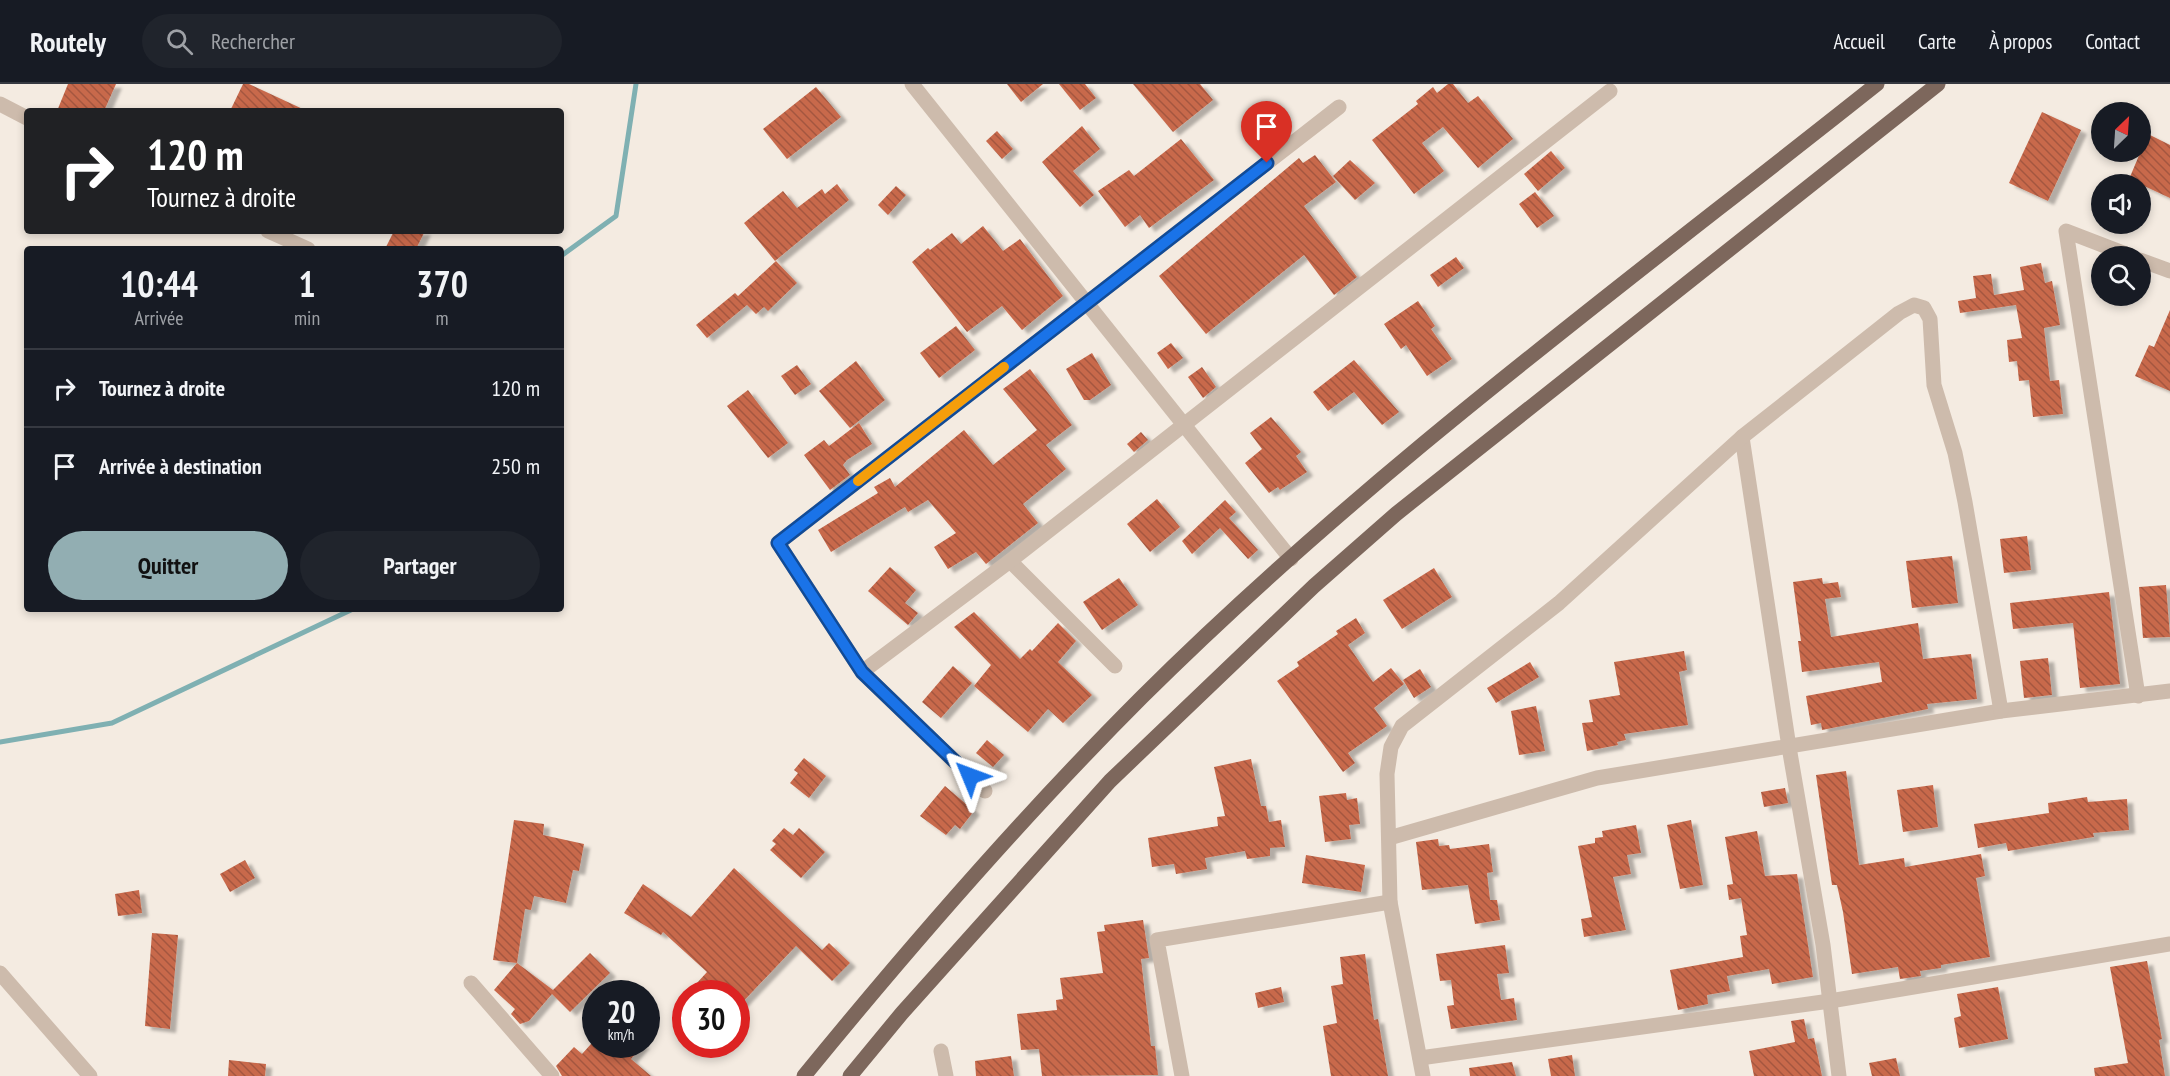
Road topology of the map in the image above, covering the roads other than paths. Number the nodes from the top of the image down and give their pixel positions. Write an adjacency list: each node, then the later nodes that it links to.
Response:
1 (912, 84): 13 (street)
2 (1877, 84): 16 (main road)
3 (1938, 84): 36 (main road)
4 (1610, 91): 14 (street)
5 (0, 104): 7 (street)
6 (1339, 107): 13 (street)
7 (24, 116)
8 (275, 234): 9 (street)
9 (301, 246)
10 (2105, 246): 21 (street)
11 (2151, 264): 12 (street)
12 (2170, 272)
13 (1087, 303): 14 (street); 19 (street)
14 (1184, 424): 16 (street); 17 (street)
15 (1742, 437): 22 (street); 23 (street); 25 (street)
16 (1291, 559): 35 (main road)
17 (1010, 561): 18 (street); 19 (street)
18 (1115, 666)
19 (862, 672): 24 (street)
20 (2170, 692): 21 (street)
21 (2138, 696): 22 (street)
22 (2001, 711): 23 (street)
23 (1789, 747): 25 (street); 30 (street)
24 (985, 791)
25 (1389, 838): 26 (street)
26 (1389, 902): 32 (street); 38 (street)
27 (2170, 944): 30 (street)
28 (0, 973): 33 (street)
29 (471, 983): 34 (street)
30 (1830, 1001): 32 (street); 40 (street)
31 (941, 1051): 37 (street)
32 (1420, 1058): 39 (street)
33 (90, 1076)
34 (552, 1076)
35 (804, 1076)
36 (850, 1076)
37 (946, 1076)
38 (1182, 1076)
39 (1424, 1076)
40 (1839, 1076)

